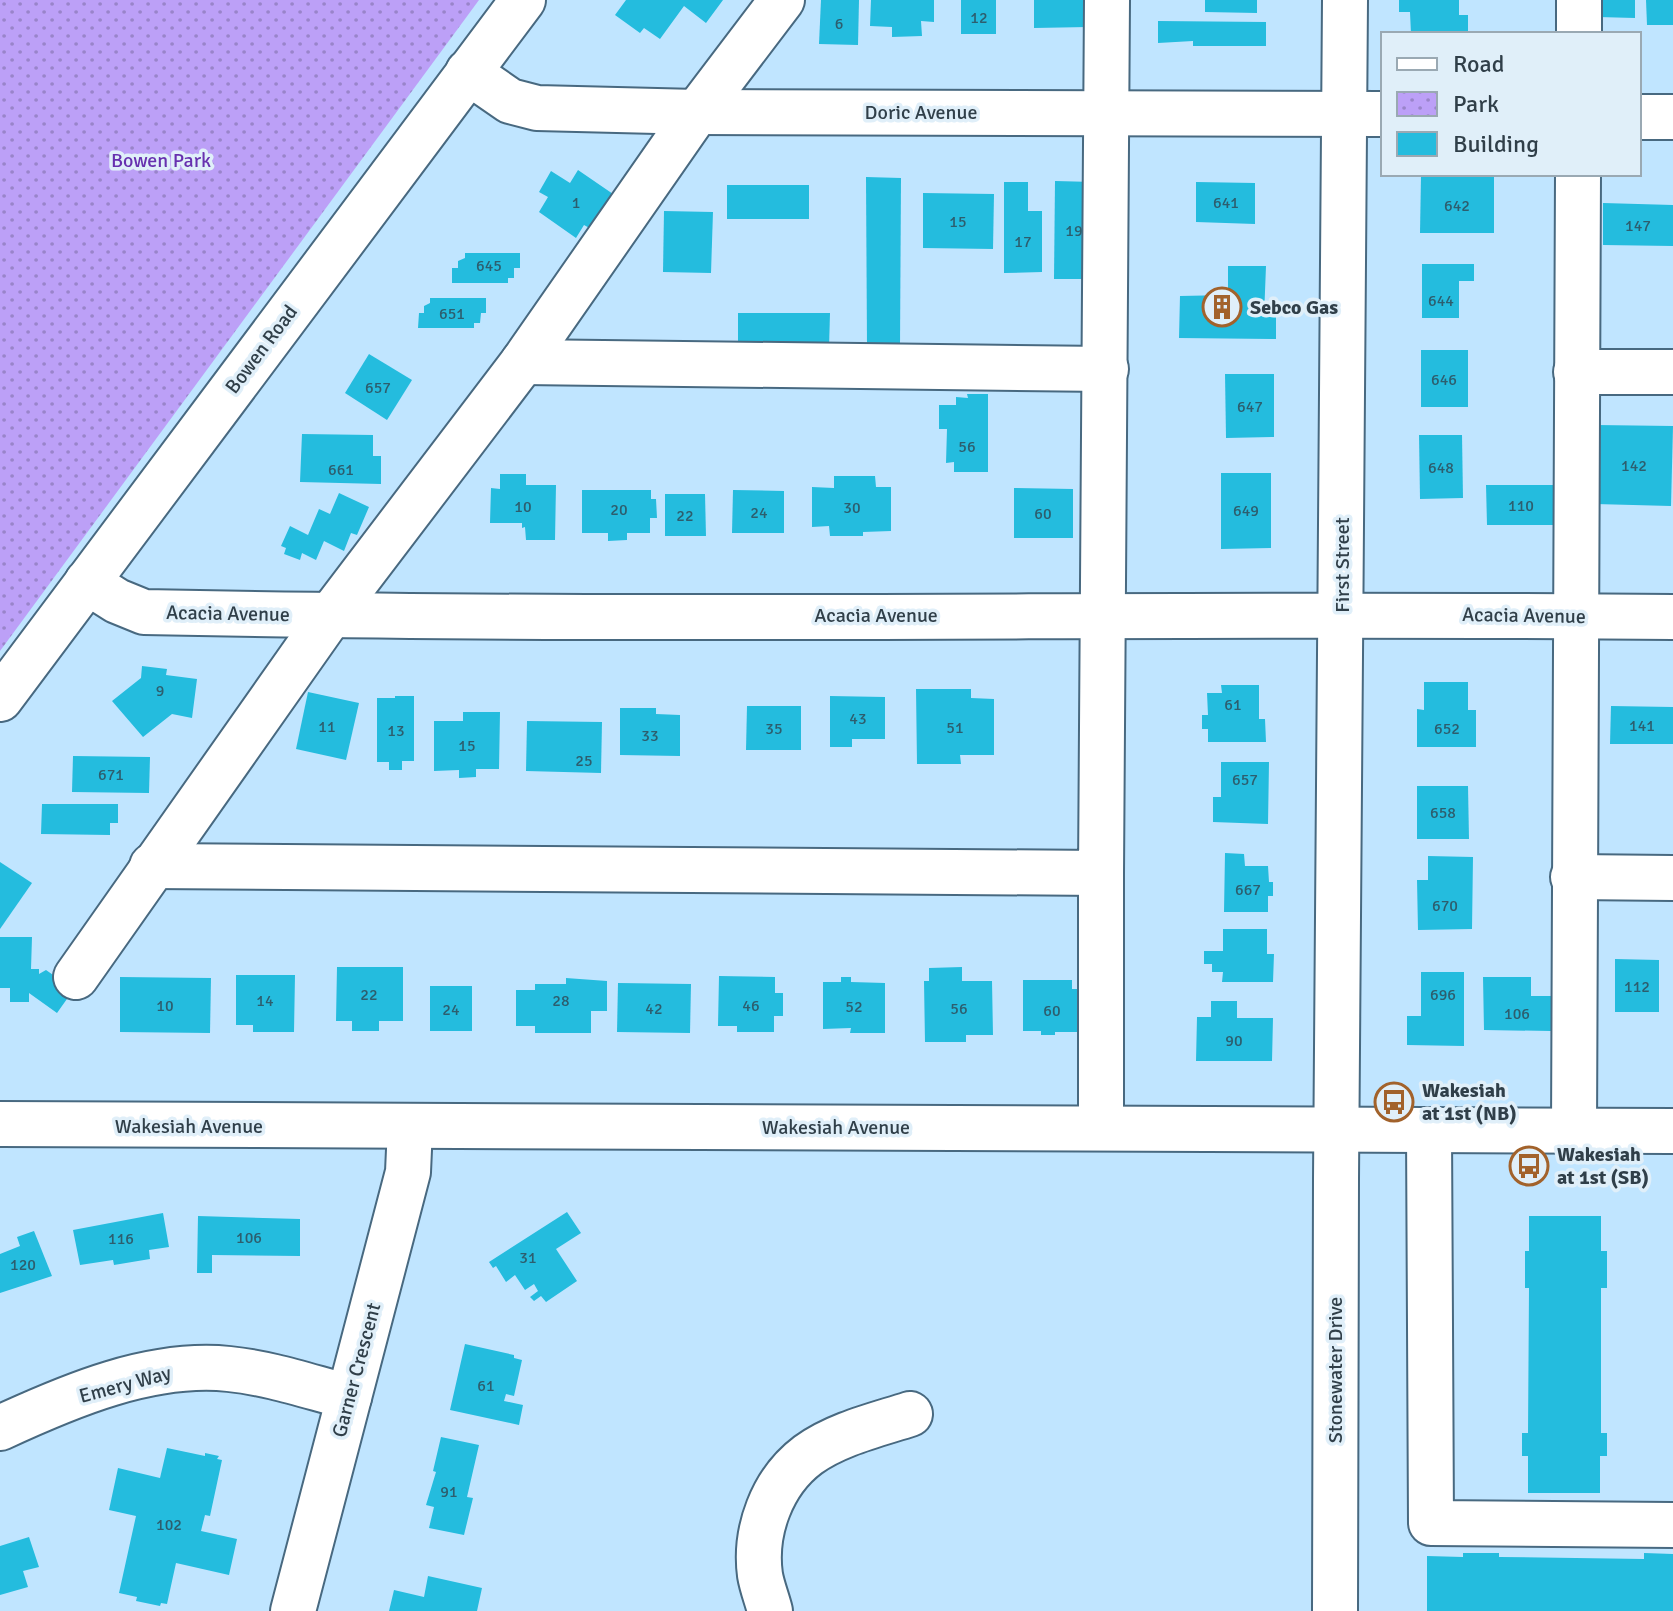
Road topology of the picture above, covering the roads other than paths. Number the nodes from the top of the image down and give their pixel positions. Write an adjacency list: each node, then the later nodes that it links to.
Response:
1 (523, 0): 7 (street, Bowen Road)
2 (782, 0): 8 (street)
3 (1107, 0): 9 (street)
4 (1345, 0): 10 (street, First Street)
5 (1579, 0): 6 (street)
6 (1579, 32)
7 (468, 72): 8 (street, Doric Avenue); 18 (street, Bowen Road)
8 (697, 112): 9 (street, Doric Avenue); 14 (street)
9 (1106, 112): 10 (street, Doric Avenue); 15 (street)
10 (1364, 114): 19 (street, First Street)
11 (1641, 117): 12 (street)
12 (1673, 117)
13 (1578, 176): 16 (street)
14 (523, 362): 15 (street); 21 (street)
15 (1106, 369): 20 (street)
16 (1576, 372): 17 (street); 22 (street)
17 (1673, 372)
18 (87, 582): 21 (street, Acacia Avenue); 24 (street, Bowen Road)
19 (1342, 614): 20 (street, Acacia Avenue); 22 (street, Acacia Avenue); 33 (street, First Street)
20 (1104, 615): 21 (street, Acacia Avenue); 26 (street)
21 (330, 616): 25 (street)
22 (1575, 616): 23 (street, Acacia Avenue); 27 (street)
23 (1673, 617)
24 (0, 699)
25 (152, 866): 26 (street); 29 (street)
26 (1101, 873): 32 (street)
27 (1573, 877): 28 (street); 35 (street)
28 (1673, 878)
29 (76, 977)
30 (0, 1124): 31 (street, Wakesiah Avenue)
31 (410, 1127): 32 (street, Wakesiah Avenue); 37 (street, Garner Crescent)
32 (1101, 1128): 33 (street, Wakesiah Avenue)
33 (1336, 1130): 34 (street, Wakesiah Avenue); 43 (street, Stonewater Drive)
34 (1429, 1130): 35 (street, Wakesiah Avenue); 40 (street)
35 (1574, 1131): 36 (street, Wakesiah Avenue)
36 (1673, 1131)
37 (349, 1397): 39 (street, Emery Way); 41 (street, Garner Crescent)
38 (910, 1414): 42 (street)
39 (0, 1428)
40 (1673, 1525)
41 (293, 1611)
42 (770, 1611)
43 (1335, 1611)

